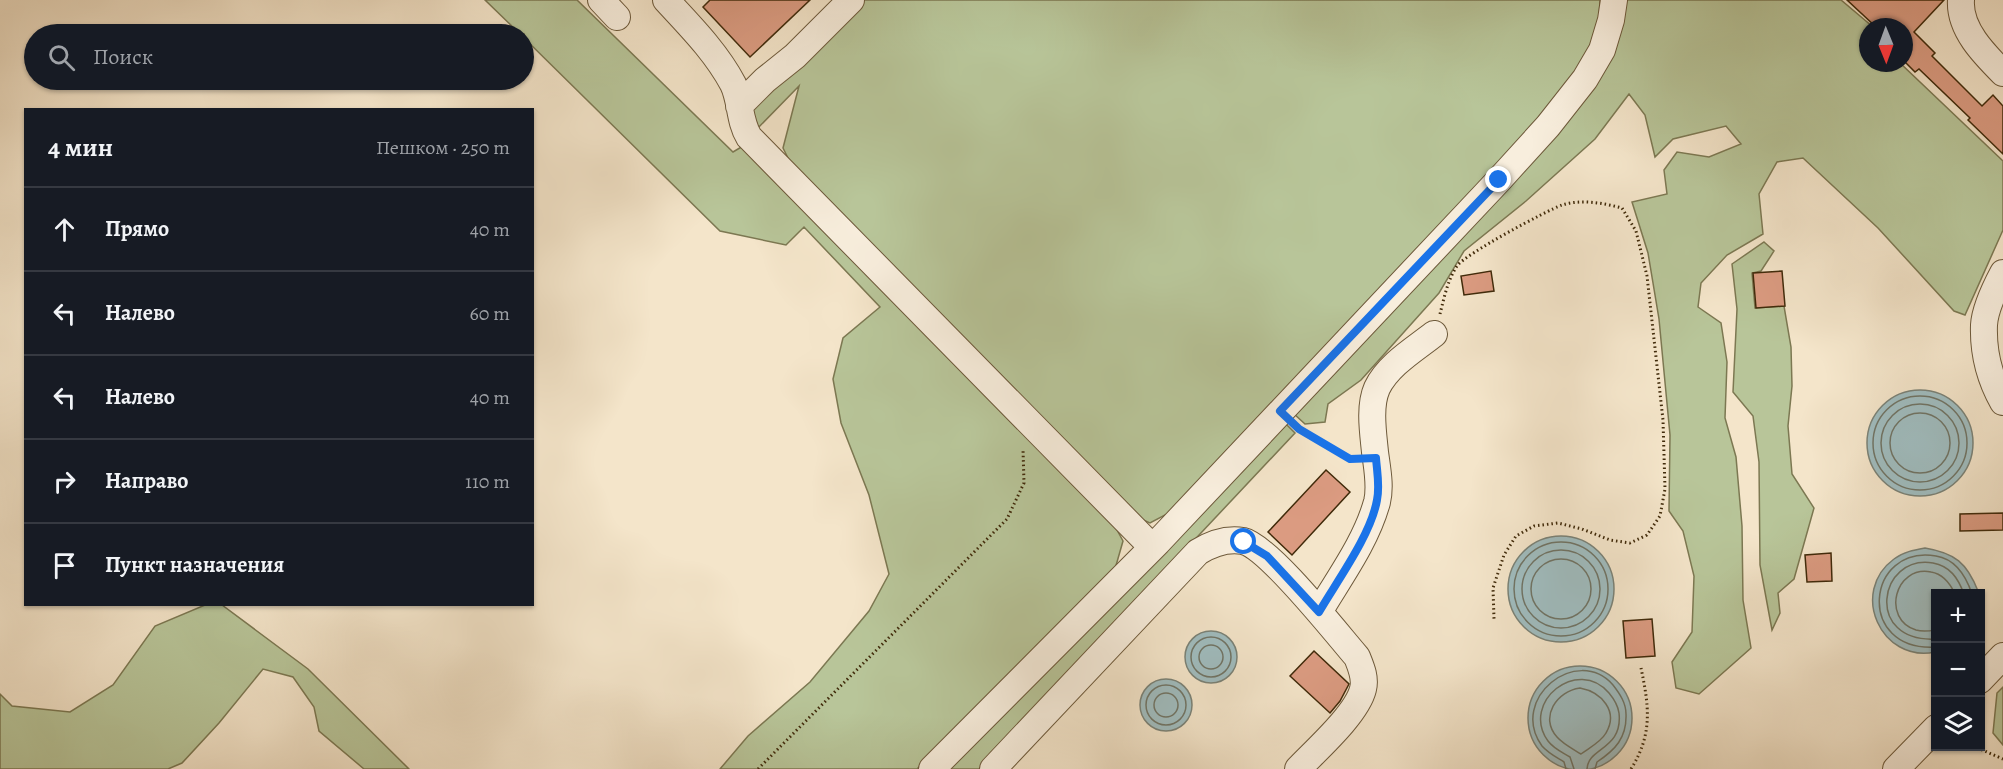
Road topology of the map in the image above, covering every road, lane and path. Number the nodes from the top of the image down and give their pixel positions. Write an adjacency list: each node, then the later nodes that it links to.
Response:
1 (851, 0): 6 (street)
2 (1614, 0): 10 (street)
3 (1961, 0): 5 (street)
4 (676, 4): 6 (street)
5 (2003, 73)
6 (739, 106): 13 (street)
7 (2003, 273): 9 (street)
8 (1434, 334): 12 (street); 15 (path)
9 (2003, 402)
10 (1280, 411): 12 (path); 13 (street)
11 (1023, 446): 22 (path)
12 (1376, 458): 14 (street)
13 (1152, 547): 23 (street)
14 (1319, 612): 24 (street); 25 (street)
15 (1494, 620)
16 (2003, 656): 18 (street)
17 (1641, 668): 26 (path)
18 (1985, 675)
19 (1931, 732): 27 (street)
20 (1983, 751): 21 (path)
21 (2003, 759)
22 (758, 769)
23 (932, 769)
24 (993, 769)
25 (1298, 769)
26 (1631, 769)
27 (1896, 769)

